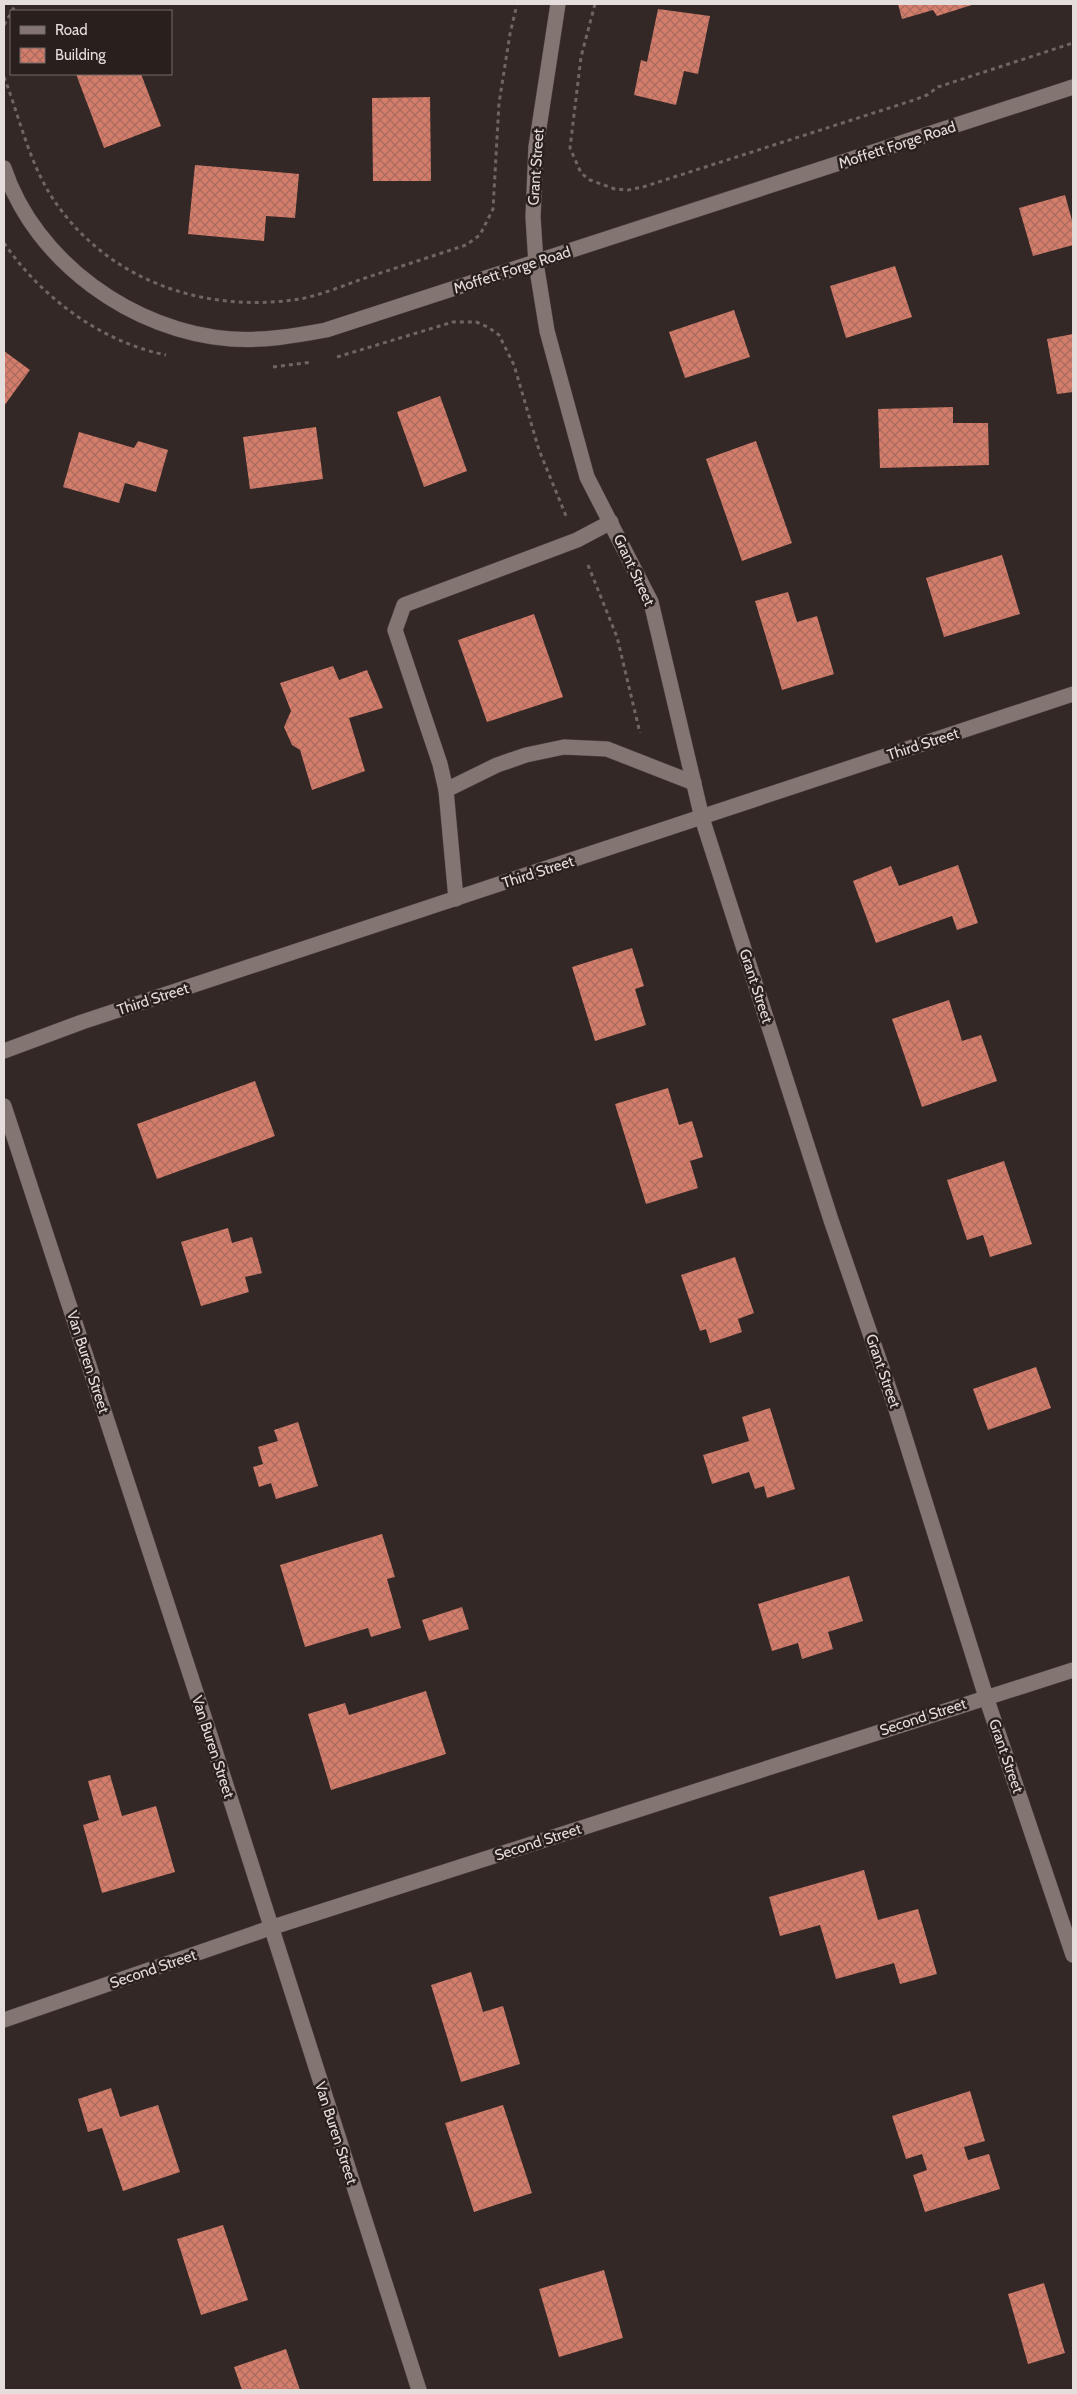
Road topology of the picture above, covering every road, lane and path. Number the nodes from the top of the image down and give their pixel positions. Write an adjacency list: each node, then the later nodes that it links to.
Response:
1 (517, 4): 5 (path)
2 (558, 4): 8 (street, Grant Street)
3 (595, 4): 4 (path)
4 (1073, 43)
5 (4, 78)
6 (1073, 87): 8 (street, Moffett Forge Road)
7 (4, 168): 8 (street, Moffett Forge Road)
8 (536, 262): 9 (street, Grant Street)
9 (611, 522): 11 (street, Grant Street); 12 (street)
10 (1073, 694): 13 (street, Third Street)
11 (694, 783): 12 (street); 13 (street, Grant Street)
12 (446, 790): 14 (street)
13 (702, 818): 14 (street, Third Street); 18 (street, Grant Street)
14 (456, 899): 15 (street, Third Street)
15 (4, 1051)
16 (4, 1106): 19 (street, Van Buren Street)
17 (1073, 1670): 18 (street, Second Street)
18 (986, 1697): 19 (street, Second Street); 20 (street, Grant Street)
19 (270, 1928): 21 (street, Second Street); 22 (street, Van Buren Street)
20 (1073, 1956)
21 (4, 2020)
22 (419, 2390)

